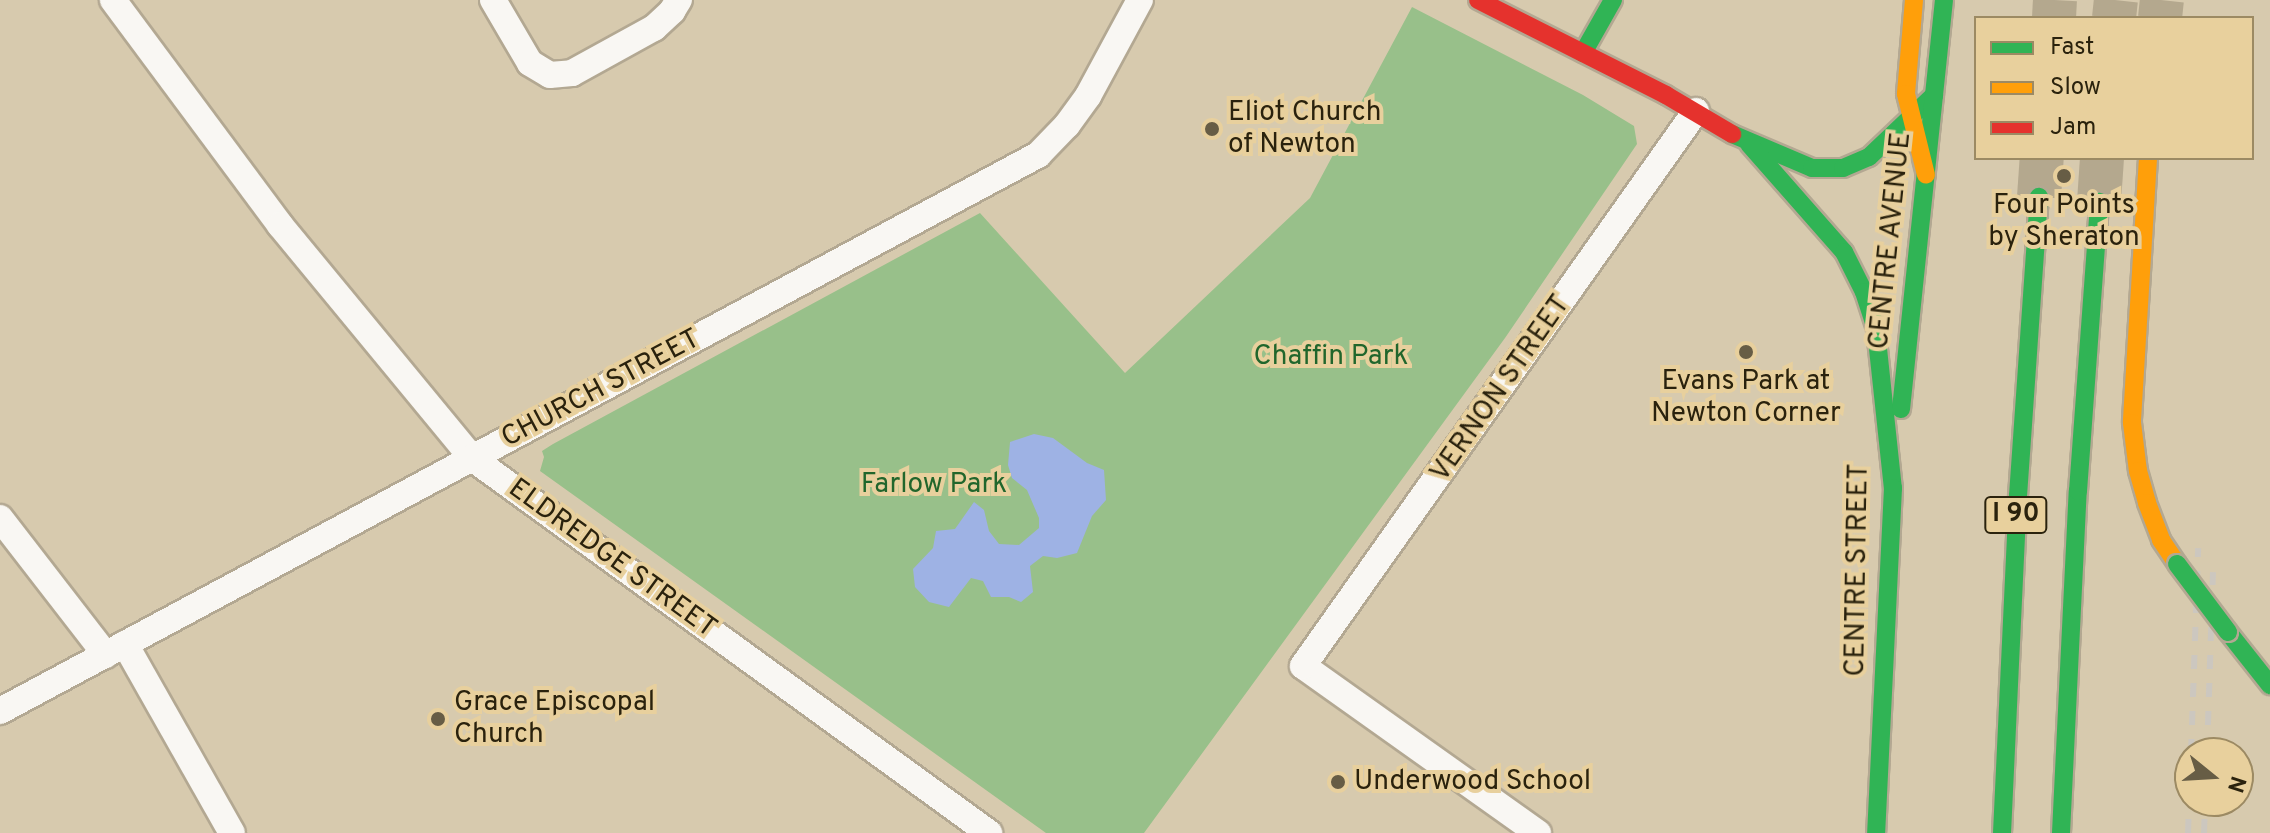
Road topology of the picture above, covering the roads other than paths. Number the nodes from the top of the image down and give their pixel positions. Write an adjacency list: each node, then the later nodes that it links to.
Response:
1 (113, 0): 18 (street, ELDREDGE STREET)
2 (493, 0): 3 (street)
3 (679, 0)
4 (1140, 0): 18 (street, CHURCH STREET)
5 (1478, 0): 9 (main road, CENTRE STREET)
6 (1613, 0): 9 (main road)
7 (1914, 0): 12 (main road)
8 (1944, 0): 10 (main road, CENTRE AVENUE)
9 (1583, 53): 11 (main road, CENTRE STREET)
10 (1934, 95): 12 (main road, CENTRE STREET); 15 (main road, CENTRE AVENUE)
11 (1696, 111): 13 (main road, CENTRE STREET); 26 (street, VERNON STREET)
12 (1912, 118): 13 (main road, CENTRE STREET); 15 (main road)
13 (1749, 144): 19 (main road, CENTRE STREET)
14 (2148, 160): 22 (main road, bridge)
15 (1926, 175): 19 (main road, CENTRE AVENUE)
16 (2039, 197): 28 (main road, I 90)
17 (2099, 202): 29 (main road, I 90)
18 (472, 458): 21 (street, CHURCH STREET); 25 (street, ELDREDGE STREET)
19 (1893, 488): 27 (main road, CENTRE STREET)
20 (0, 518): 21 (street)
21 (116, 650): 23 (street, CHURCH STREET); 24 (street)
22 (2270, 685)
23 (0, 711)
24 (232, 833)
25 (989, 833)
26 (1538, 833)
27 (1878, 833)
28 (2002, 833)
29 (2061, 833)

